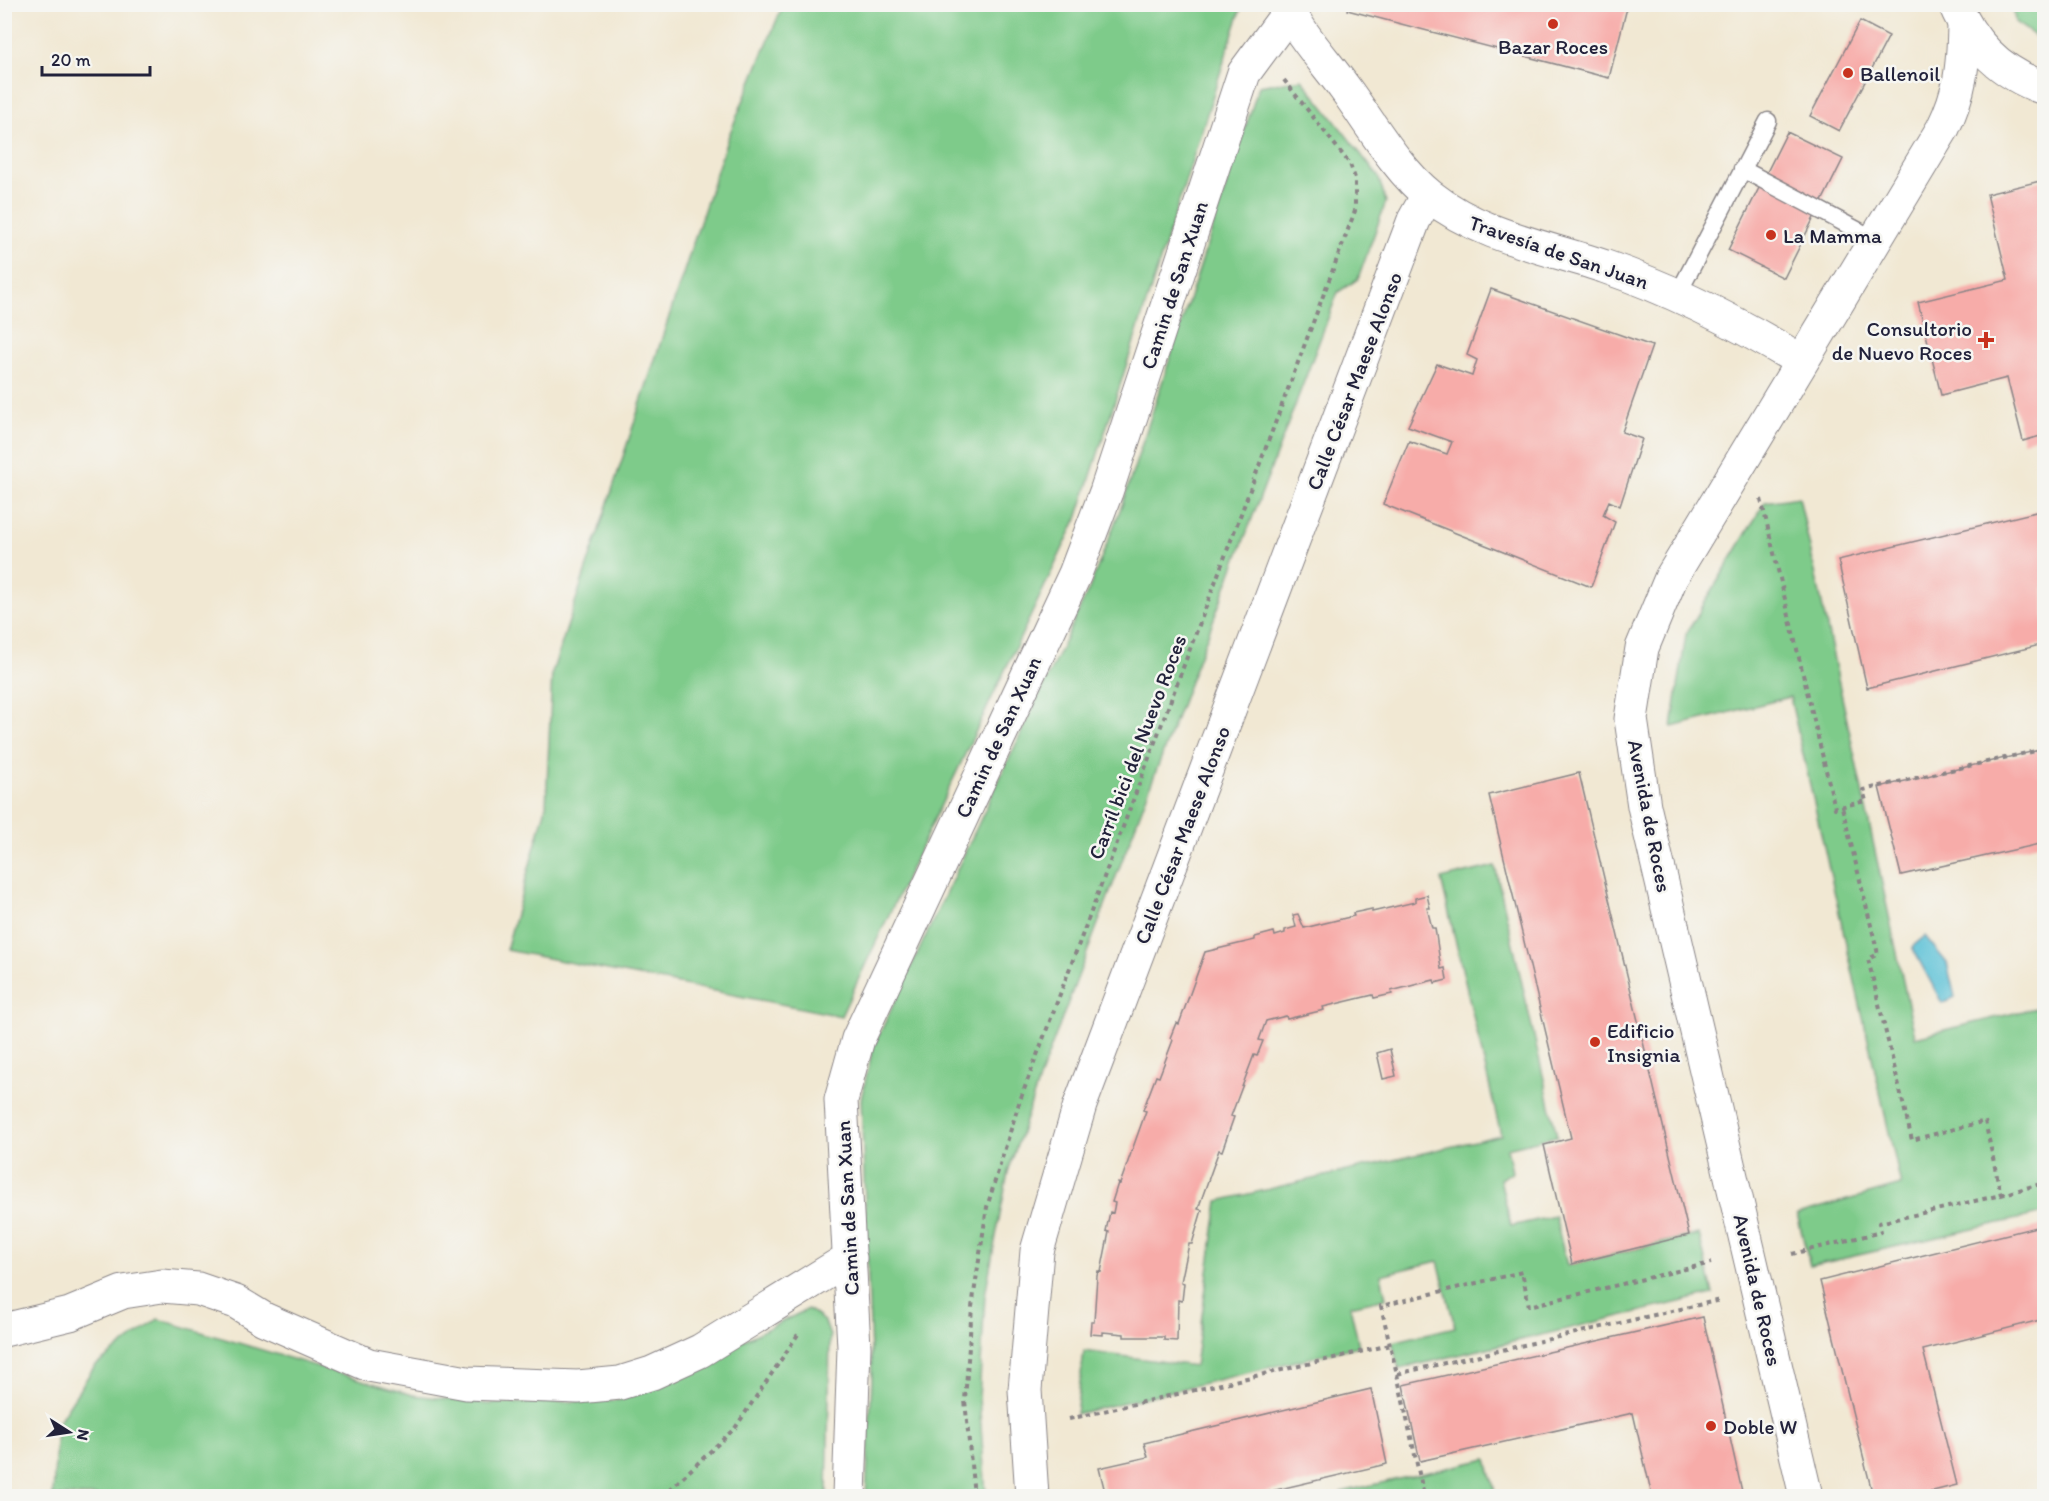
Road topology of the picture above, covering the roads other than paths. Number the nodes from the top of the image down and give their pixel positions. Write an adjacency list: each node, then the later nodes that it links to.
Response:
1 (1287, 8): 6 (street, Travesía de San Juan); 10 (street, Camin de San Xuan)
2 (1960, 15): 3 (street); 7 (street, Avenida de Roces)
3 (2044, 88)
4 (1768, 121): 5 (lane)
5 (1742, 169): 7 (lane); 8 (lane)
6 (1428, 195): 8 (street, Travesía de San Juan); 13 (street, Calle César Maese Alonso)
7 (1876, 240): 9 (street, Avenida de Roces)
8 (1677, 296): 9 (street, Travesía de San Juan)
9 (1801, 361): 14 (street, Avenida de Roces)
10 (850, 1258): 11 (street); 12 (street, Camin de San Xuan)
11 (4, 1330)
12 (849, 1497)
13 (1032, 1497)
14 (1806, 1497)

